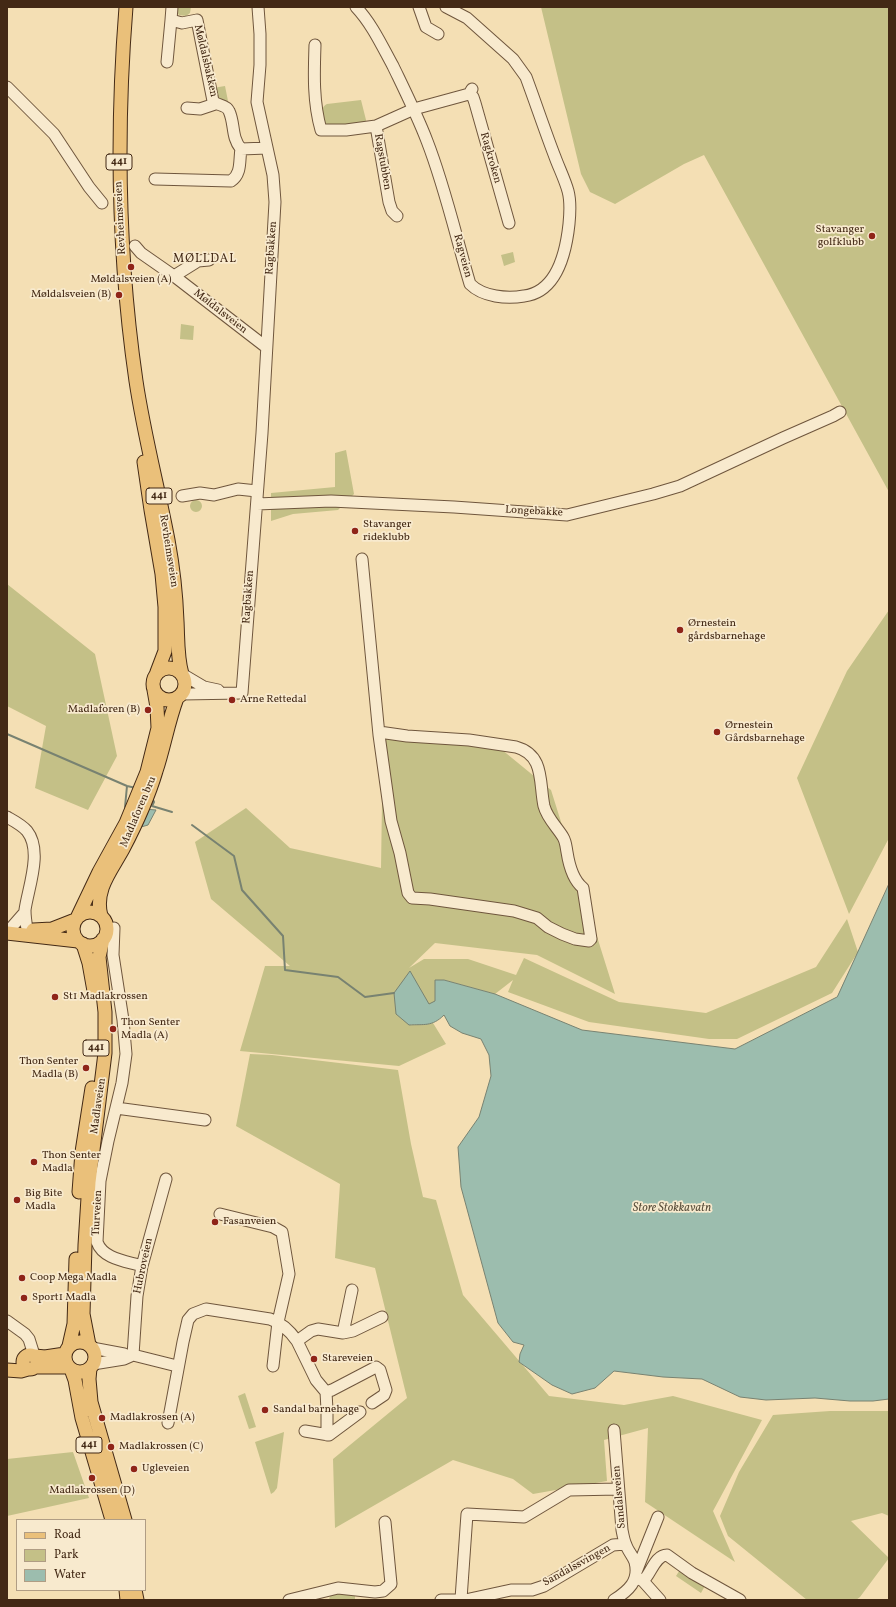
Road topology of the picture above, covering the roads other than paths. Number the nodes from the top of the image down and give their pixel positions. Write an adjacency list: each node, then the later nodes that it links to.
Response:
1 (126, 7): 26 (main road, Revheimsveien / 441)
2 (172, 7): 7 (street)
3 (258, 7): 17 (street, Ragbakken)
4 (356, 7): 14 (street, Ragveien)
5 (419, 7): 8 (street)
6 (446, 7): 14 (street, Ragveien)
7 (170, 20): 10 (street); 12 (street, Møldalsbakken)
8 (438, 34)
9 (315, 45): 15 (street, Ragstubben)
10 (167, 62)
11 (7, 87): 19 (street)
12 (214, 104): 13 (street, Møldalsbakken); 16 (street, Møldalsbakken)
13 (187, 108)
14 (414, 109): 15 (street, Ragkroken); 21 (street, Ragkroken)
15 (376, 126): 20 (street, Ragstubben)
16 (241, 148): 17 (street); 18 (street)
17 (267, 148): 25 (street, Ragbakken)
18 (155, 178)
19 (102, 203)
20 (397, 216)
21 (509, 223)
22 (135, 246): 24 (street, Møldalsveien)
23 (209, 260): 24 (street)
24 (174, 276): 25 (street, Møldalsveien)
25 (266, 347): 28 (street, Ragbakken)
26 (140, 404): 32 (main road, Revheimsveien / 441); 33 (main road, Revheimsveien / 441)
27 (840, 412): 30 (street, Longebakke)
28 (257, 491): 29 (street); 30 (street, Ragbakken)
29 (182, 496)
30 (256, 504): 35 (street, Ragbakken)
31 (362, 559): 37 (street)
32 (157, 672): 33 (main road); 34 (main road, 441)
33 (182, 674): 35 (street); 36 (main road, 441)
34 (154, 690): 36 (main road); 38 (main road, 441)
35 (230, 692): 36 (street, Ragbakken)
36 (179, 696): 38 (main road, 441)
37 (379, 732): 37 (street)
38 (156, 758): 40 (main road, Madlaforen bru / 441)
39 (7, 817): 41 (street)
40 (110, 861): 42 (main road, 441); 43 (main road, 441)
41 (25, 912): 45 (street); 46 (street)
42 (101, 916): 43 (main road); 47 (main road, 441)
43 (77, 918): 46 (main road); 48 (main road, 441)
44 (114, 928): 49 (street, Tiurveien)
45 (8, 929): 46 (main road); 48 (main road)
46 (27, 929)
47 (103, 939): 48 (main road); 60 (main road, Madlaveien / 441)
48 (81, 943): 61 (main road, Madlaveien / 441)
49 (116, 1108): 50 (street); 53 (street, Tiurveien)
50 (205, 1120)
51 (166, 1179): 53 (street, Hubroveien)
52 (220, 1214): 56 (street)
53 (142, 1266): 62 (street, Hubroveien)
54 (352, 1290): 58 (street)
55 (382, 1317): 58 (street)
56 (278, 1322): 59 (street); 66 (street); 67 (street)
57 (9, 1323): 63 (street)
58 (343, 1333): 59 (street)
59 (297, 1341): 70 (street)
60 (91, 1347): 61 (main road); 62 (street); 65 (main road, 441)
61 (67, 1350): 63 (main road); 68 (main road, 441)
62 (130, 1356): 65 (street); 66 (street)
63 (30, 1360): 64 (main road); 68 (main road); 69 (main road)
64 (7, 1362)
65 (91, 1366): 68 (main road); 80 (main road, 441)
66 (177, 1366): 73 (street)
67 (273, 1366)
68 (70, 1368): 79 (main road, 441)
69 (7, 1370)
70 (326, 1392): 71 (street); 76 (street)
71 (372, 1403)
72 (360, 1412): 76 (street)
73 (168, 1423)
74 (614, 1430): 77 (street, Sandalsveien)
75 (305, 1431): 76 (street)
76 (327, 1435)
77 (618, 1490): 82 (street, Sandalsveien); 87 (street)
78 (658, 1517): 83 (street)
79 (112, 1519)
80 (125, 1519)
81 (385, 1522): 84 (street)
82 (625, 1544): 83 (street, Sandalsveien); 87 (street, Sandalssvingen)
83 (638, 1577): 88 (street); 89 (street); 90 (street)
84 (327, 1595): 85 (street)
85 (289, 1600)
86 (441, 1600): 87 (street, Sandalssvingen)
87 (464, 1600)
88 (614, 1600)
89 (660, 1600)
90 (740, 1600)

